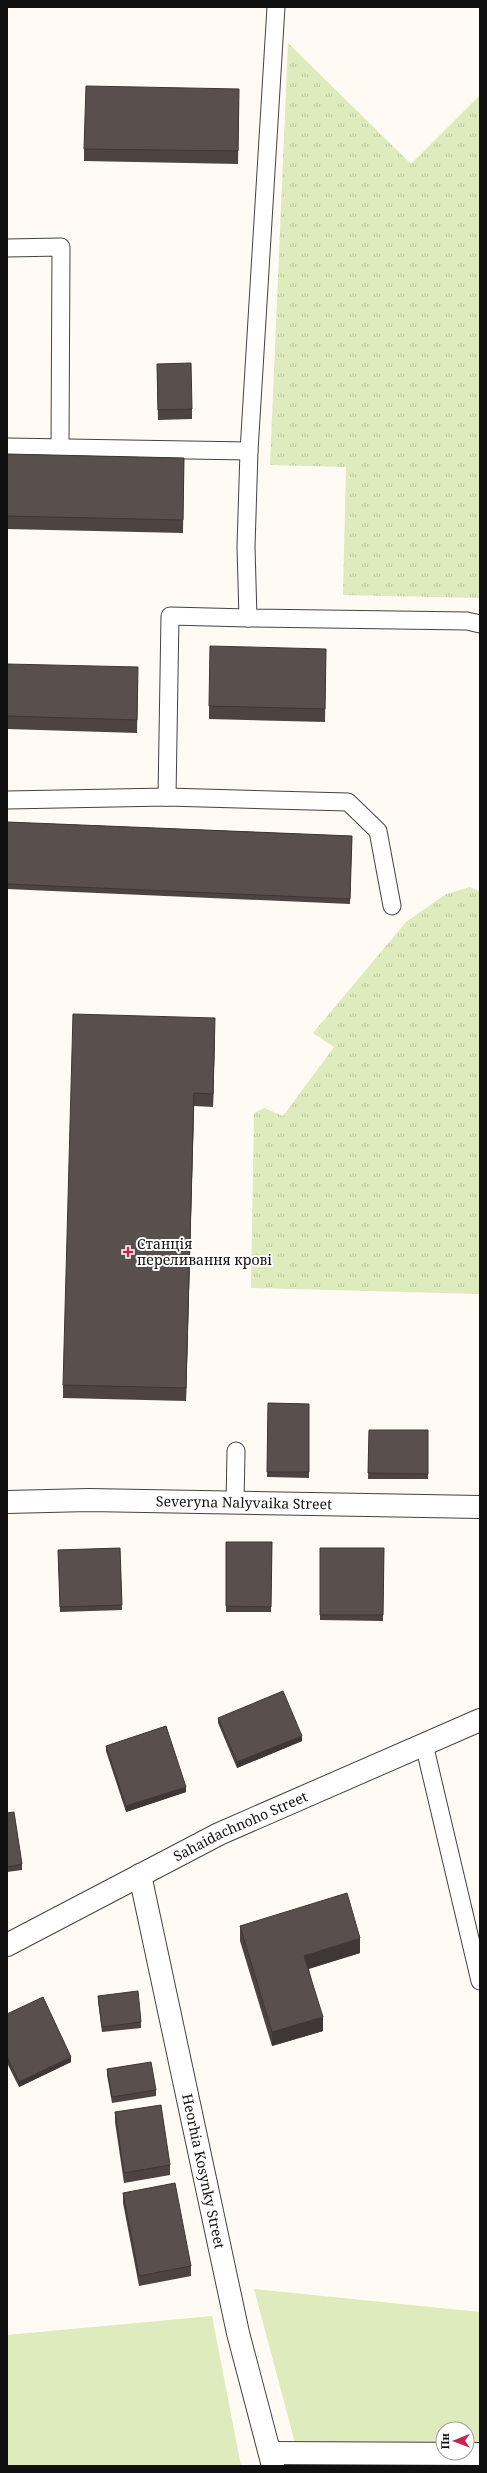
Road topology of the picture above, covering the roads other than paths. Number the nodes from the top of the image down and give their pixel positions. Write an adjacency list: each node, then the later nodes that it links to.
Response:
1 (276, 7): 5 (lane)
2 (7, 248): 4 (lane)
3 (7, 447): 4 (lane)
4 (60, 448): 5 (lane)
5 (249, 451): 6 (lane)
6 (248, 618): 7 (lane); 8 (lane)
7 (480, 624)
8 (167, 797): 9 (lane); 10 (lane)
9 (7, 800)
10 (392, 906)
11 (236, 1451): 13 (lane)
12 (7, 1502): 13 (street, Severyna Nalyvaika Street)
13 (235, 1504): 14 (street, Severyna Nalyvaika Street)
14 (480, 1508)
15 (480, 1720): 16 (street, Sahaidachnoho Street)
16 (424, 1744): 17 (street, Sahaidachnoho Street); 19 (lane)
17 (140, 1875): 18 (street, Sahaidachnoho Street); 21 (street, Heorhia Kosynky Street)
18 (7, 1945)
19 (480, 1981)
20 (480, 2454): 21 (street)
21 (272, 2460)

